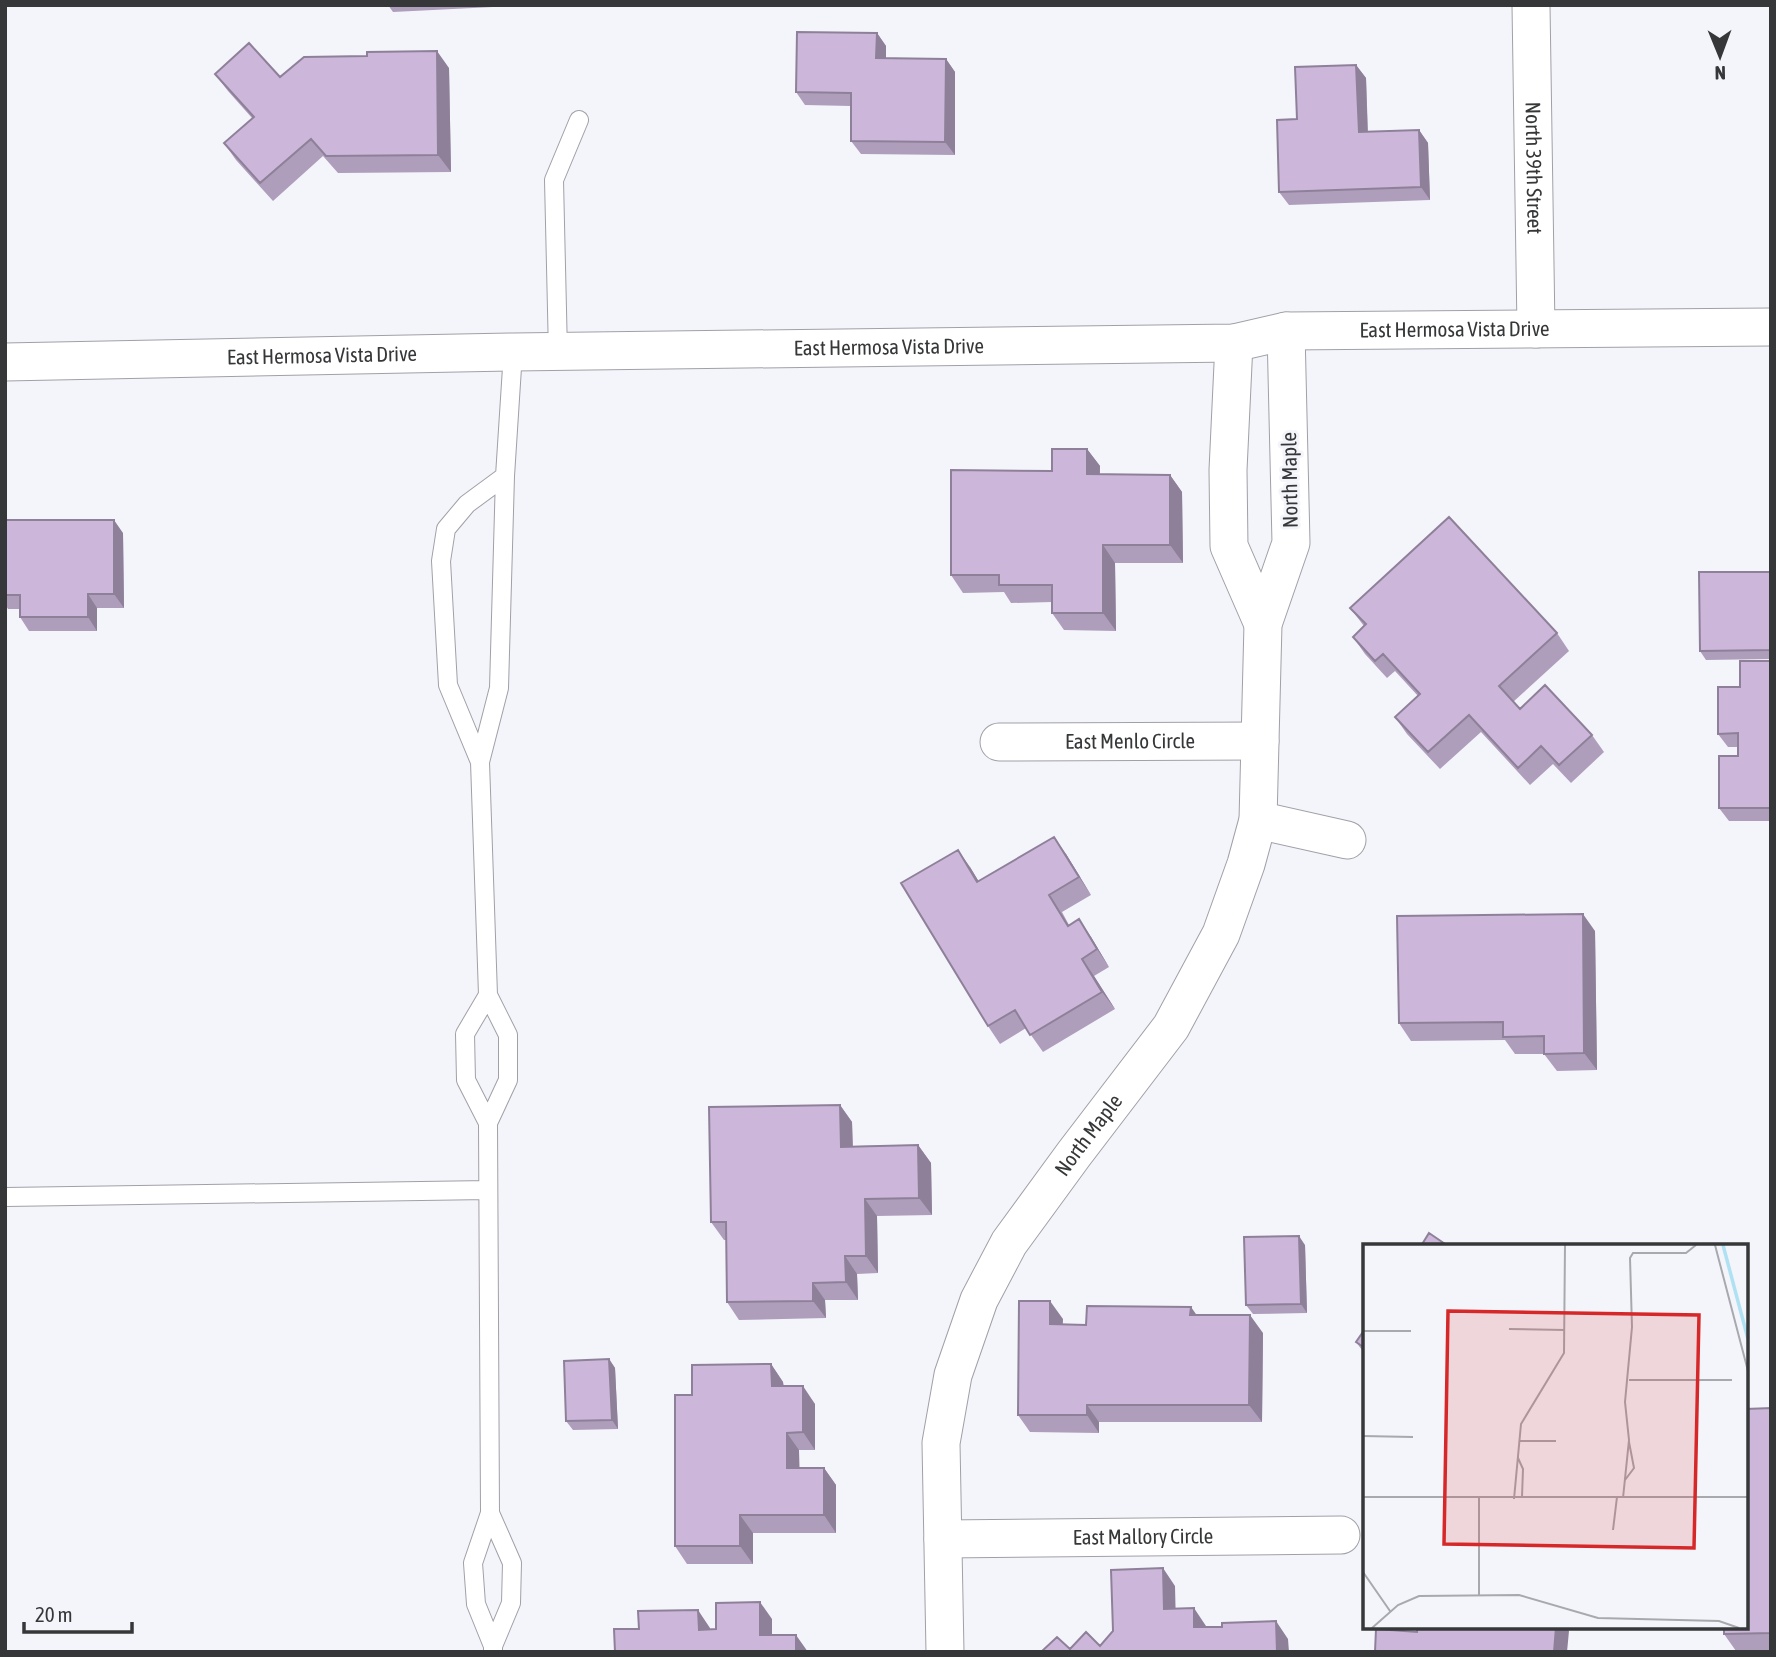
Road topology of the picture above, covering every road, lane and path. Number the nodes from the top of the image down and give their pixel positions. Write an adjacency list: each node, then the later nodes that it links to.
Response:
1 (1531, 5): 4 (street, North 39th Street)
2 (579, 120): 8 (lane)
3 (1771, 327): 4 (street, East Hermosa Vista Drive)
4 (1536, 329): 5 (street, East Hermosa Vista Drive)
5 (1286, 331): 6 (street, East Hermosa Vista Drive); 11 (street, North Maple)
6 (1234, 343): 8 (street, East Hermosa Vista Drive); 11 (street, North Maple)
7 (513, 352): 8 (street, East Hermosa Vista Drive); 9 (street, East Hermosa Vista Drive); 10 (lane)
8 (558, 353)
9 (5, 362)
10 (505, 476): 14 (lane); 14 (lane)
11 (1263, 624): 12 (street, North Maple)
12 (1260, 741): 13 (street, East Menlo Circle); 15 (street, North Maple)
13 (999, 742)
14 (480, 762): 17 (lane)
15 (1258, 820): 16 (street); 23 (street, North Maple)
16 (1347, 840)
17 (488, 995): 18 (lane); 18 (lane)
18 (488, 1123): 19 (lane)
19 (488, 1190): 20 (lane); 21 (lane)
20 (5, 1197)
21 (490, 1513): 24 (lane); 24 (lane)
22 (1341, 1535): 23 (street, East Mallory Circle)
23 (943, 1539): 25 (street, North Maple)
24 (493, 1649)
25 (945, 1652)

